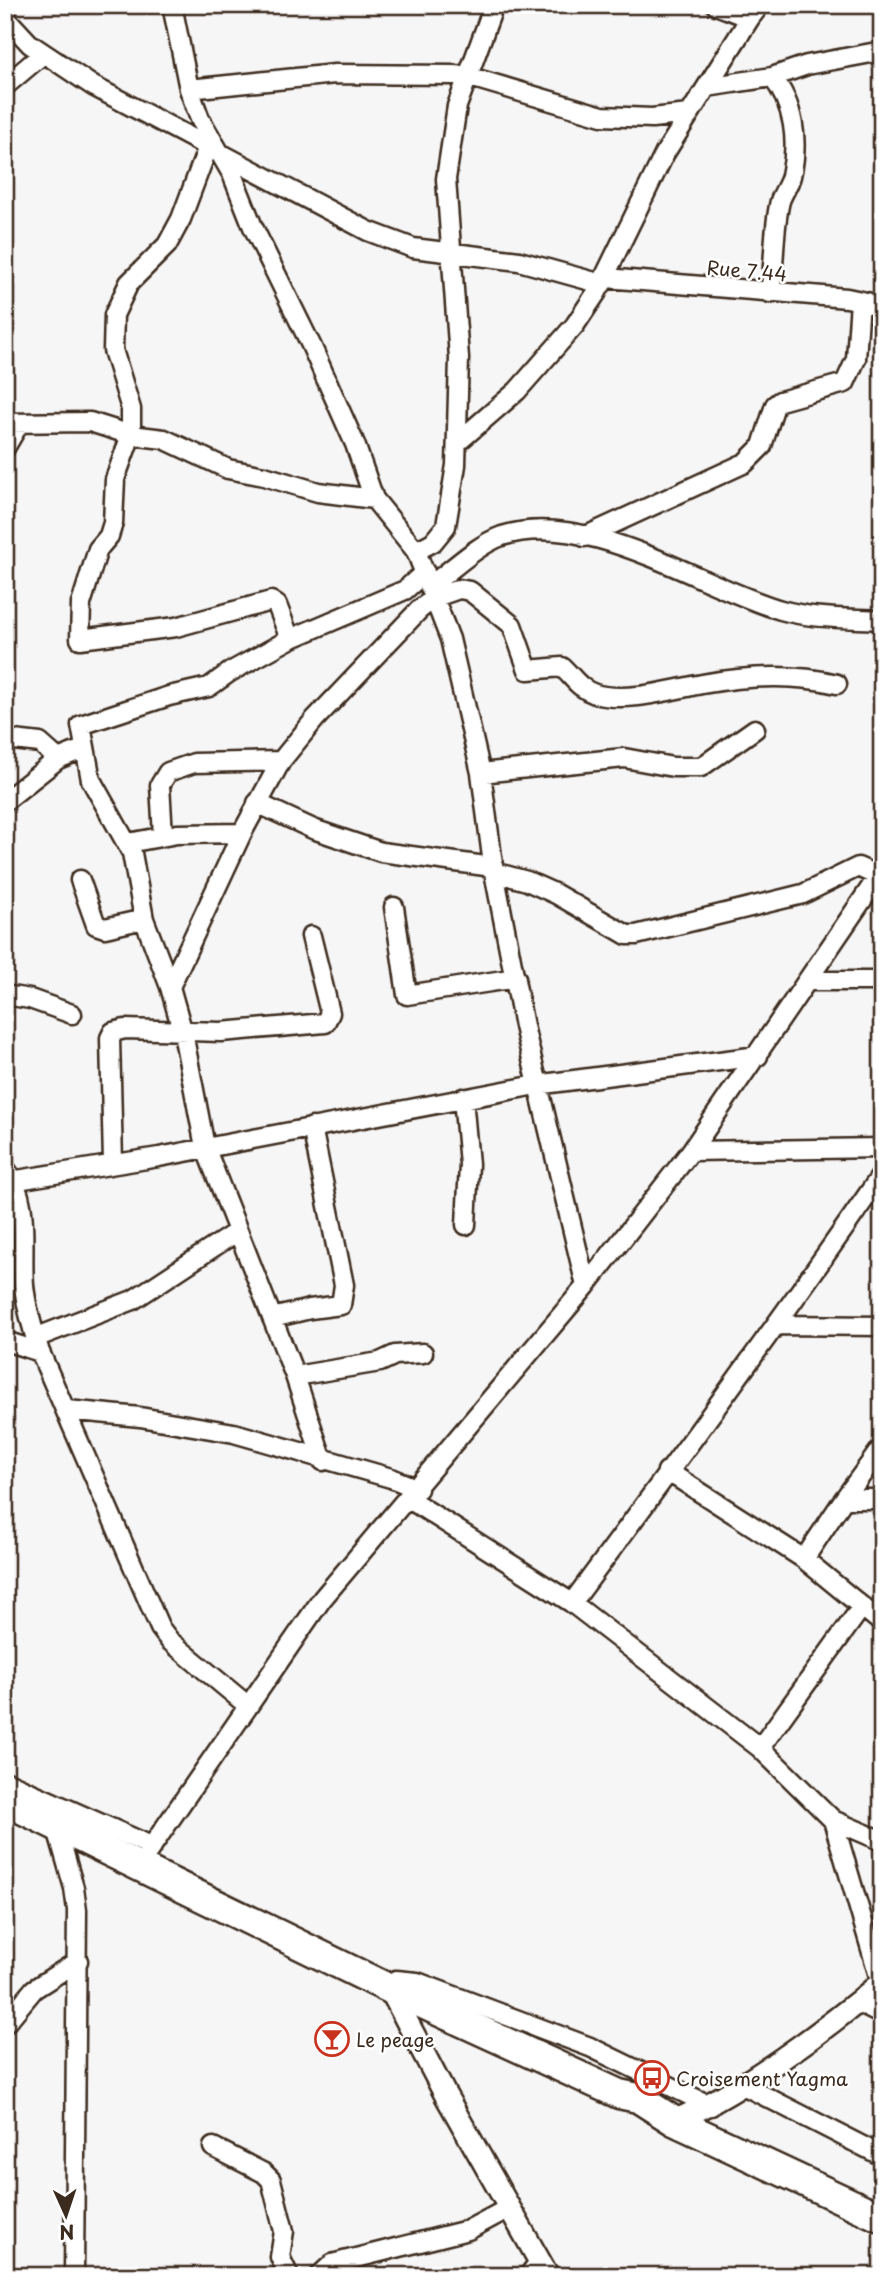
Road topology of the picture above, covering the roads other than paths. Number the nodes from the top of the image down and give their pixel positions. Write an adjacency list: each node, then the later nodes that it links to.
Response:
1 (494, 5): 8 (street)
2 (716, 5): 4 (street)
3 (175, 6): 12 (street)
4 (755, 11): 11 (street)
5 (5, 17): 7 (street, Rue 7.44)
6 (882, 51): 9 (street)
7 (43, 54): 10 (street); 14 (street, Rue 7.44)
8 (467, 76): 12 (street); 13 (street); 15 (street)
9 (772, 77): 11 (street); 17 (street)
10 (5, 86)
11 (707, 87): 13 (street)
12 (189, 89): 14 (street)
13 (689, 114): 16 (street)
14 (214, 151): 15 (street, Rue 7.44); 21 (street); 24 (street)
15 (453, 252): 16 (street, Rue 7.44); 22 (street)
16 (604, 281): 17 (street, Rue 7.44); 22 (street)
17 (771, 293): 18 (street, Rue 7.44)
18 (860, 301): 19 (street, Rue 7.44); 25 (street)
19 (882, 312)
20 (12, 423): 21 (street); 23 (street)
21 (131, 435): 24 (street); 29 (street)
22 (458, 442): 26 (street)
23 (5, 448)
24 (373, 499): 26 (street)
25 (584, 537): 27 (street); 28 (street)
26 (416, 551): 27 (street)
27 (431, 585): 29 (street); 30 (street); 35 (street); 36 (street)
28 (882, 620)
29 (290, 639): 33 (street)
30 (837, 684)
31 (755, 729): 36 (street)
32 (5, 739): 34 (street)
33 (83, 749): 34 (street); 41 (street)
34 (58, 759): 37 (street)
35 (281, 761): 38 (street); 40 (street)
36 (481, 773): 42 (street)
37 (5, 801)
38 (257, 803): 39 (street); 42 (street)
39 (242, 832): 40 (street); 51 (street)
40 (163, 836): 41 (street)
41 (128, 842): 46 (street)
42 (493, 869): 43 (street); 48 (street)
43 (880, 874): 49 (street)
44 (80, 880): 46 (street)
45 (394, 907): 48 (street)
46 (144, 919): 51 (street)
47 (311, 936): 54 (street)
48 (516, 978): 56 (street)
49 (808, 981): 50 (street); 55 (street)
50 (882, 981)
51 (170, 987): 54 (street)
52 (5, 995): 53 (street)
53 (72, 1014)
54 (183, 1033): 59 (street); 62 (street)
55 (758, 1056): 56 (street); 61 (street)
56 (536, 1085): 57 (street); 67 (street)
57 (463, 1098): 58 (street); 65 (street)
58 (312, 1127): 59 (street); 68 (street)
59 (205, 1147): 62 (street); 66 (street)
60 (882, 1148): 61 (street)
61 (691, 1151): 67 (street)
62 (113, 1163): 64 (street)
63 (882, 1174): 69 (street)
64 (9, 1177): 72 (street)
65 (466, 1225)
66 (238, 1231): 68 (street); 72 (street)
67 (586, 1286): 79 (street)
68 (272, 1318): 74 (street)
69 (778, 1325): 70 (street); 78 (street)
70 (882, 1326)
71 (5, 1341): 72 (street)
72 (37, 1345): 75 (street)
73 (423, 1353): 74 (street)
74 (295, 1376): 77 (street)
75 (67, 1410): 77 (street); 86 (street)
76 (882, 1447): 80 (street)
77 (323, 1461): 79 (street)
78 (667, 1471): 82 (street); 83 (street)
79 (414, 1494): 83 (street); 86 (street)
80 (844, 1499): 81 (street); 82 (street)
81 (882, 1499)
82 (804, 1559): 84 (street)
83 (572, 1603): 87 (street)
84 (862, 1608): 85 (street); 87 (street)
85 (882, 1623)
86 (247, 1705): 93 (street)
87 (760, 1748): 90 (street)
88 (5, 1781): 93 (street)
89 (5, 1801): 91 (main road)
90 (833, 1820): 92 (street); 95 (street)
91 (56, 1825): 93 (main road); 94 (street)
92 (882, 1841)
93 (145, 1856): 96 (main road)
94 (78, 1961): 99 (street); 108 (street)
95 (881, 1982): 97 (street)
96 (390, 1989): 101 (street); 102 (main road); 105 (street)
97 (858, 2003): 98 (street); 100 (street)
98 (882, 2015)
99 (5, 2024)
100 (741, 2084): 101 (street); 104 (street)
101 (711, 2106): 102 (street)
102 (674, 2121): 106 (main road)
103 (213, 2147): 109 (street)
104 (882, 2156)
105 (509, 2208): 107 (street); 110 (street)
106 (882, 2218)
107 (539, 2271)
108 (74, 2276)
109 (289, 2276)
110 (319, 2276)

